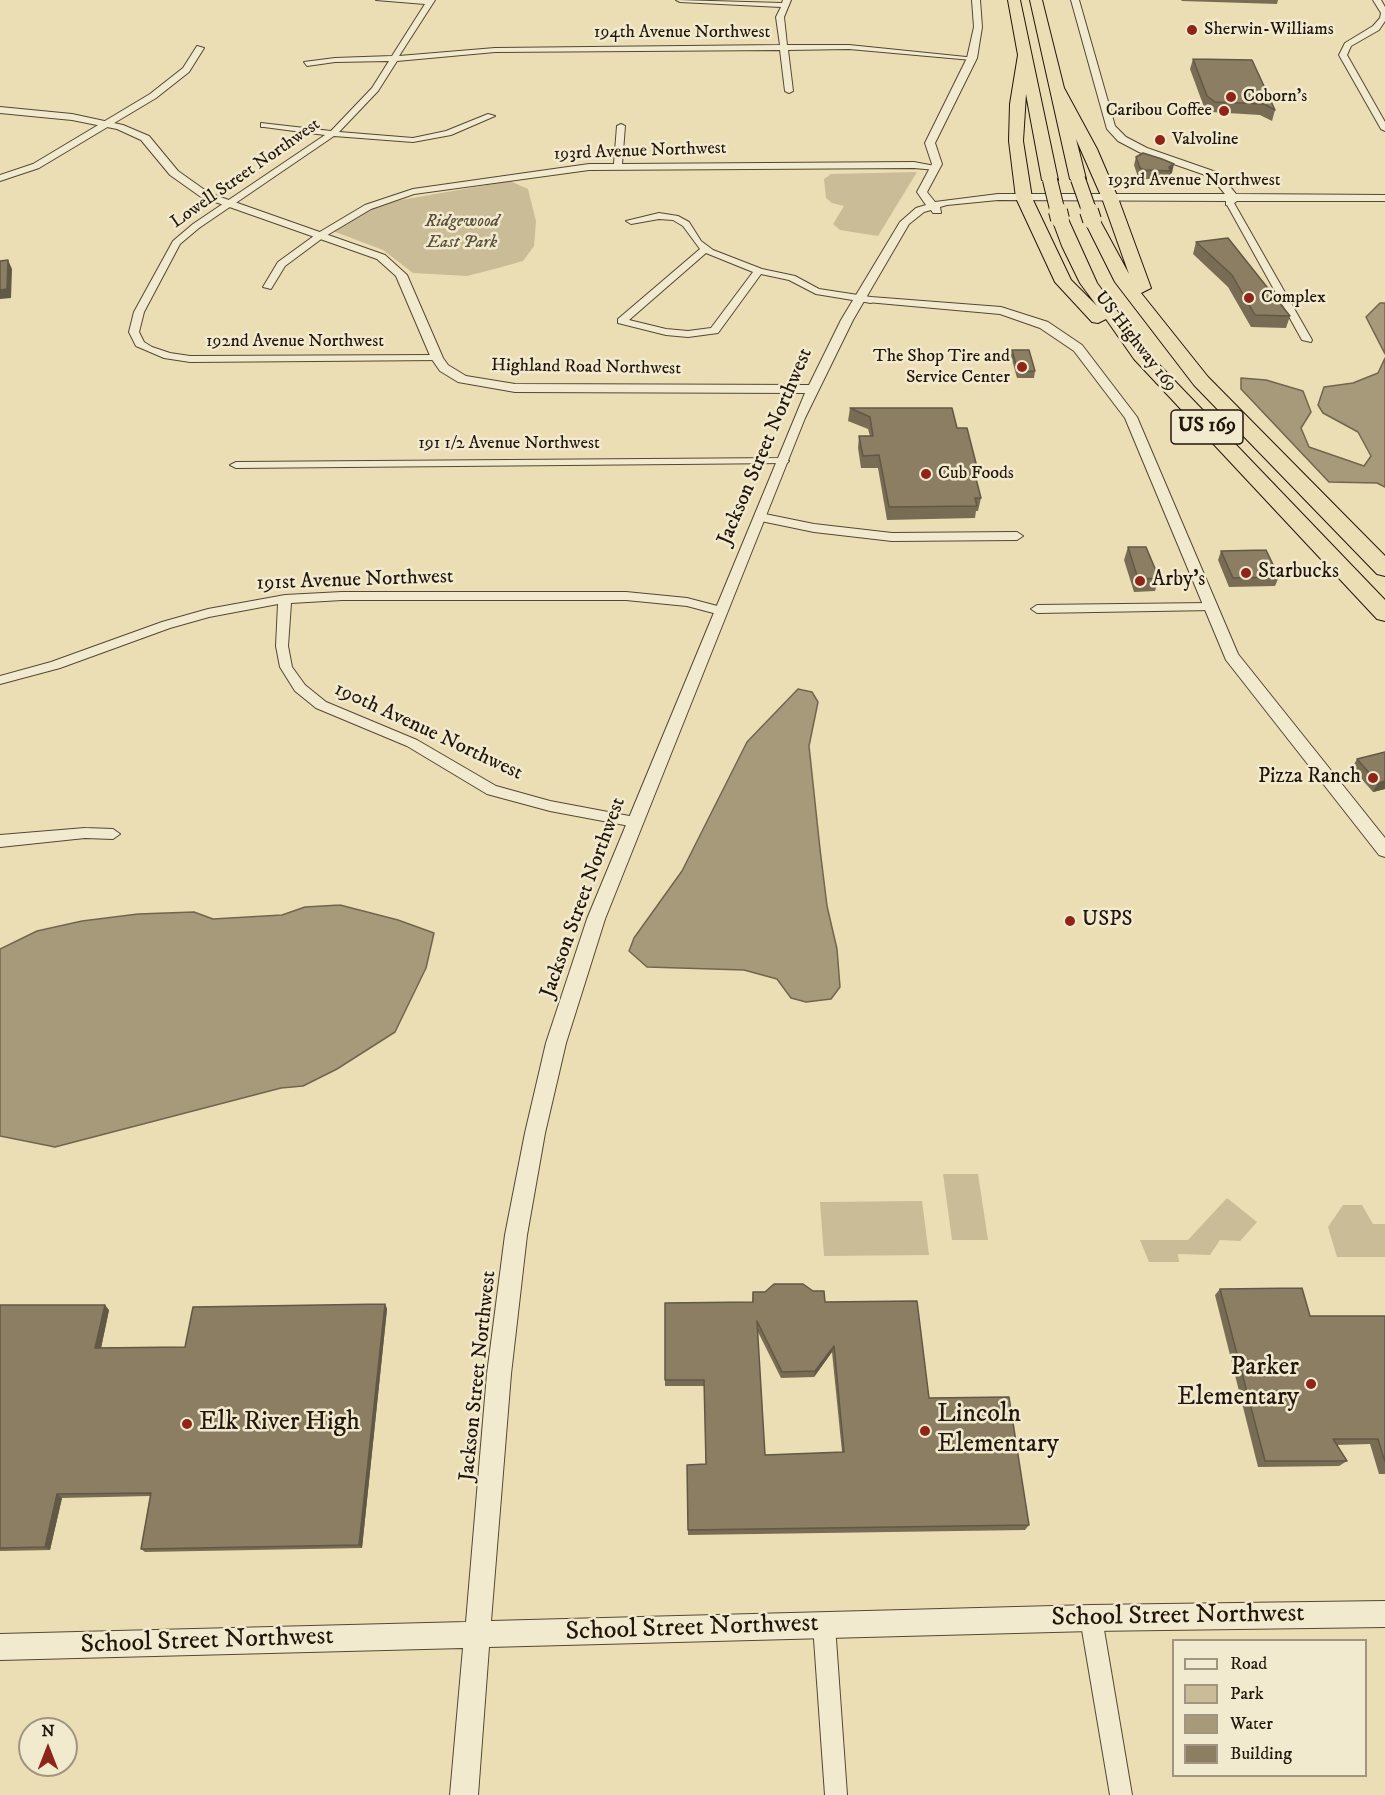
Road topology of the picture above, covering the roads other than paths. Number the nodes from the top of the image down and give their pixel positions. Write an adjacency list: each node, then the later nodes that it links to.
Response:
1 (380, 0): 7 (street)
2 (680, 0): 8 (street)
3 (976, 0): 13 (street)
4 (1014, 0): 12 (highway, US Highway 169 / US 169)
5 (1036, 0): 16 (highway, US Highway 169 / US 169)
6 (1075, 0): 29 (street)
7 (431, 1): 14 (street, Lowell Street Northwest)
8 (786, 2): 11 (street)
9 (1381, 5): 23 (street)
10 (200, 48): 20 (street)
11 (783, 48): 13 (street, 194th Avenue Northwest); 14 (street, 194th Avenue Northwest); 17 (street)
12 (1025, 55): 30 (highway); 33 (highway, US Highway 169 / US 169, bridge)
13 (972, 58): 26 (street)
14 (393, 59): 15 (street, 194th Avenue Northwest); 24 (street, Lowell Street Northwest)
15 (307, 64)
16 (1056, 87): 31 (highway); 43 (highway, US Highway 169 / US 169, bridge)
17 (789, 91)
18 (0, 110): 20 (street, Highland Road Northwest)
19 (492, 116): 24 (street)
20 (108, 123): 27 (street); 32 (street, Highland Road Northwest)
21 (264, 125): 24 (street)
22 (621, 126): 25 (street)
23 (1385, 129)
24 (333, 133): 32 (street, Lowell Street Northwest)
25 (618, 166): 26 (street, 193rd Avenue Northwest); 36 (street, 193rd Avenue Northwest)
26 (936, 167): 34 (street)
27 (0, 178)
28 (1385, 198): 29 (street, 193rd Avenue Northwest)
29 (1228, 200): 31 (street, 193rd Avenue Northwest); 41 (street)
30 (1025, 201): 33 (street, Jackson Street Northwest); 34 (street, Jackson Street Northwest); 44 (highway)
31 (1111, 202): 33 (street, 193rd Avenue Northwest); 43 (highway)
32 (228, 205): 36 (street, Highland Road Northwest); 42 (street, Lowell Street Northwest)
33 (1054, 207): 44 (highway, US Highway 169 / US 169)
34 (934, 208): 40 (street, Jackson Street Northwest)
35 (631, 221): 37 (street)
36 (321, 235): 39 (street, 193rd Avenue Northwest); 45 (street, Highland Road Northwest)
37 (706, 249): 38 (street); 38 (street)
38 (759, 271): 40 (street)
39 (268, 287)
40 (865, 299): 46 (street, Jackson Street Northwest); 53 (street)
41 (1307, 340)
42 (154, 352): 45 (street, 192nd Avenue Northwest)
43 (1176, 352): 51 (highway, US Highway 169 / US 169)
44 (1140, 355): 56 (highway, US Highway 169 / US 169)
45 (437, 358): 46 (street, Highland Road Northwest)
46 (812, 389): 47 (street, Jackson Street Northwest)
47 (783, 461): 48 (street, 191 1/2 Avenue Northwest); 49 (street, Jackson Street Northwest)
48 (236, 465)
49 (760, 517): 50 (street); 55 (street, Jackson Street Northwest)
50 (1017, 536)
51 (1385, 569)
52 (285, 599): 55 (street, 191st Avenue Northwest); 57 (street, 191st Avenue Northwest); 58 (street, 190th Avenue Northwest)
53 (1209, 608): 54 (street); 61 (street)
54 (1037, 609)
55 (721, 611): 58 (street, Jackson Street Northwest)
56 (1385, 614)
57 (0, 680)
58 (635, 822): 65 (street, Jackson Street Northwest)
59 (113, 834): 60 (street)
60 (0, 841)
61 (1385, 850)
62 (1385, 1614): 63 (street, School Street Northwest)
63 (1091, 1618): 64 (street, School Street Northwest); 69 (street)
64 (824, 1625): 65 (street, School Street Northwest); 68 (street)
65 (478, 1635): 66 (street, School Street Northwest); 67 (street, Jackson Street Northwest)
66 (0, 1647)
67 (464, 1795)
68 (836, 1795)
69 (1121, 1795)

